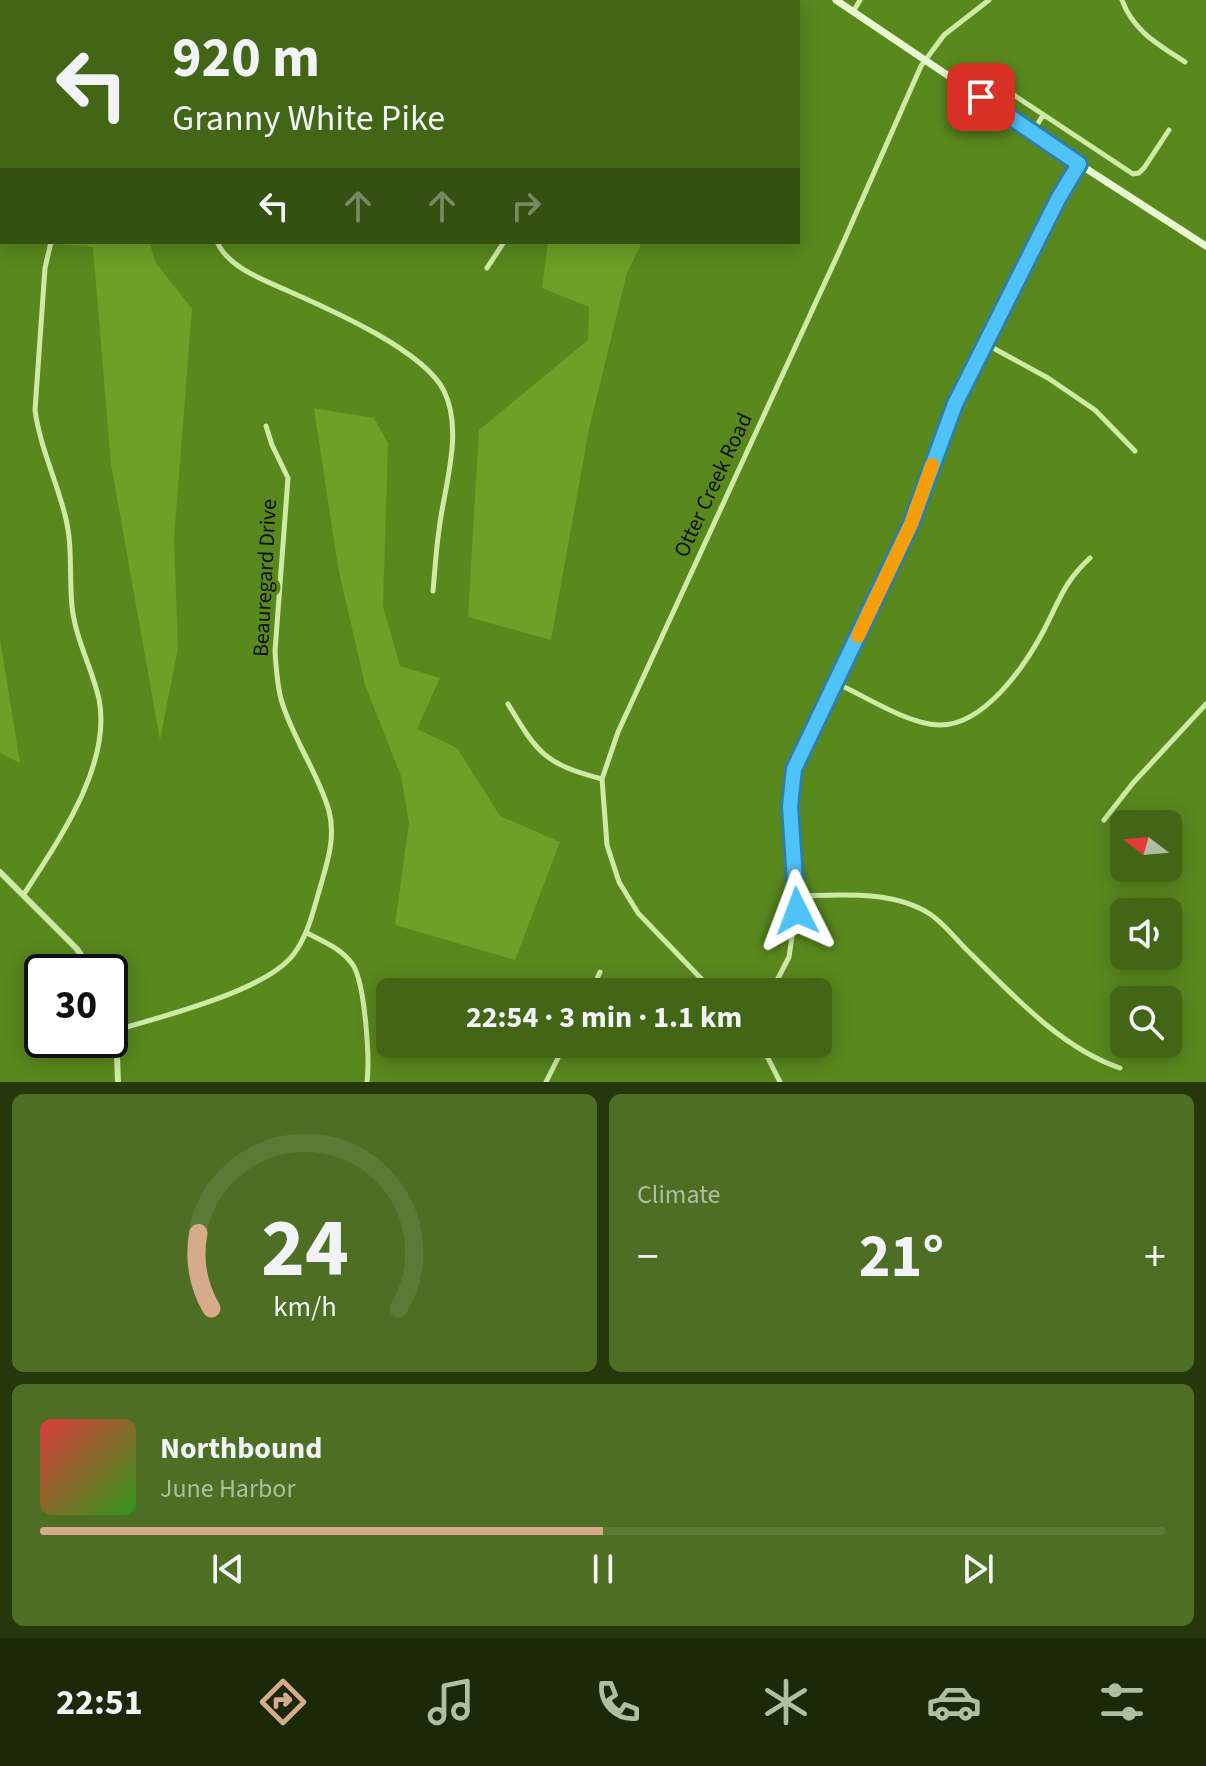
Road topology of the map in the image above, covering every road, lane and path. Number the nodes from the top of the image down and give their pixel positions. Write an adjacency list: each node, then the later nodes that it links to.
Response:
1 (836, 0): 5 (main road)
2 (860, 0): 5 (street)
3 (989, 0): 6 (street, Otter Creek Road)
4 (1122, 0): 7 (street)
5 (853, 12): 6 (main road)
6 (925, 60): 11 (main road); 26 (street, Otter Creek Road)
7 (1185, 62)
8 (982, 74): 9 (street)
9 (1043, 115): 10 (street); 11 (street)
10 (1169, 130)
11 (1033, 132): 12 (main road)
12 (1079, 164): 16 (main road); 18 (street)
13 (51, 244): 29 (street)
14 (219, 244): 22 (street)
15 (503, 244): 17 (street)
16 (1206, 246)
17 (487, 268)
18 (984, 343): 20 (street); 23 (street)
19 (266, 426): 31 (street, Beauregard Drive)
20 (1135, 451)
21 (1090, 558): 23 (street)
22 (433, 591)
23 (836, 683): 30 (street)
24 (508, 704): 26 (street)
25 (1206, 704): 27 (street)
26 (602, 779): 35 (street, Otter Creek Road)
27 (1104, 820)
28 (0, 872): 29 (street)
29 (24, 894): 32 (street)
30 (798, 896): 36 (street); 41 (street)
31 (307, 933): 37 (street, Beauregard Drive); 43 (street)
32 (81, 954)
33 (600, 972): 34 (street)
34 (597, 978)
35 (701, 978)
36 (778, 978)
37 (128, 1027)
38 (117, 1058): 42 (street)
39 (558, 1058): 44 (street)
40 (768, 1058): 45 (street)
41 (1120, 1068)
42 (118, 1082)
43 (367, 1082)
44 (546, 1082)
45 (780, 1082)

